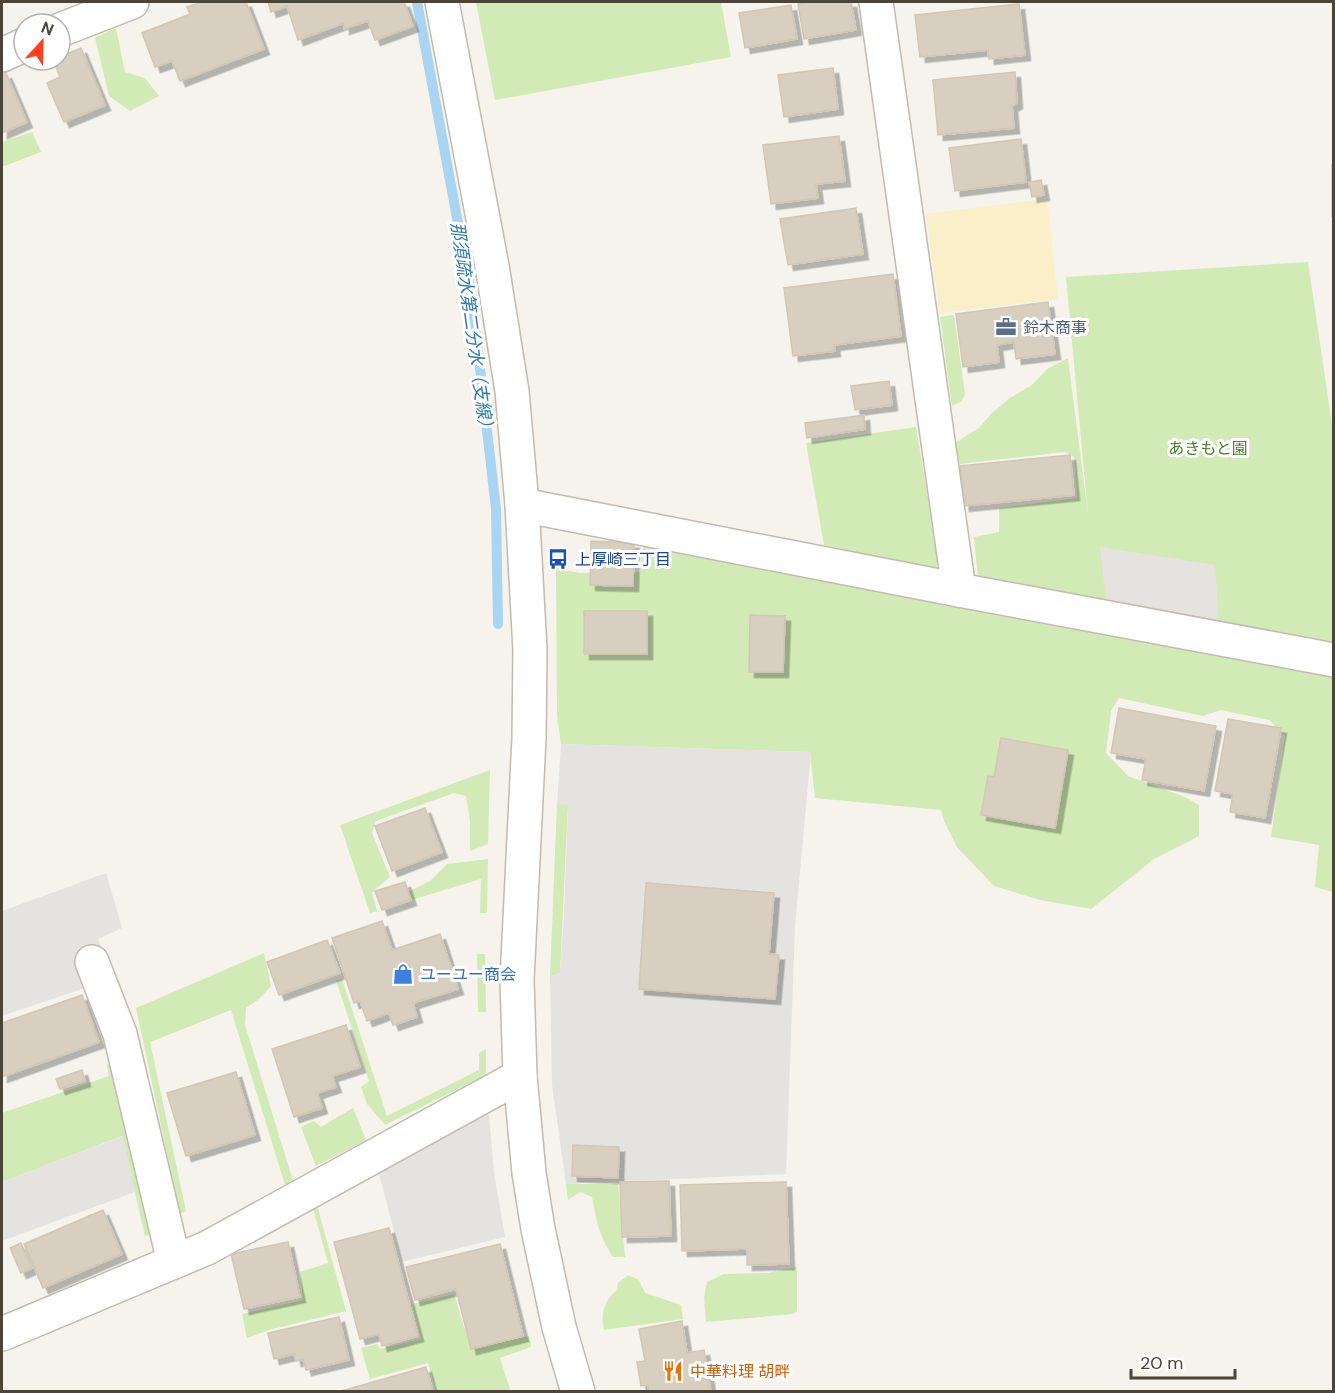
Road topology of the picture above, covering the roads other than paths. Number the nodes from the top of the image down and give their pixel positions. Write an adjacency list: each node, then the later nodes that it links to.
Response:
1 (132, 2): 4 (street)
2 (442, 2): 5 (street)
3 (876, 2): 6 (street)
4 (72, 25)
5 (522, 505): 6 (street); 9 (street)
6 (959, 590): 7 (street)
7 (1334, 660)
8 (92, 962): 10 (street)
9 (520, 1076): 10 (street); 12 (street)
10 (174, 1262): 11 (street)
11 (3, 1329)
12 (578, 1392)

